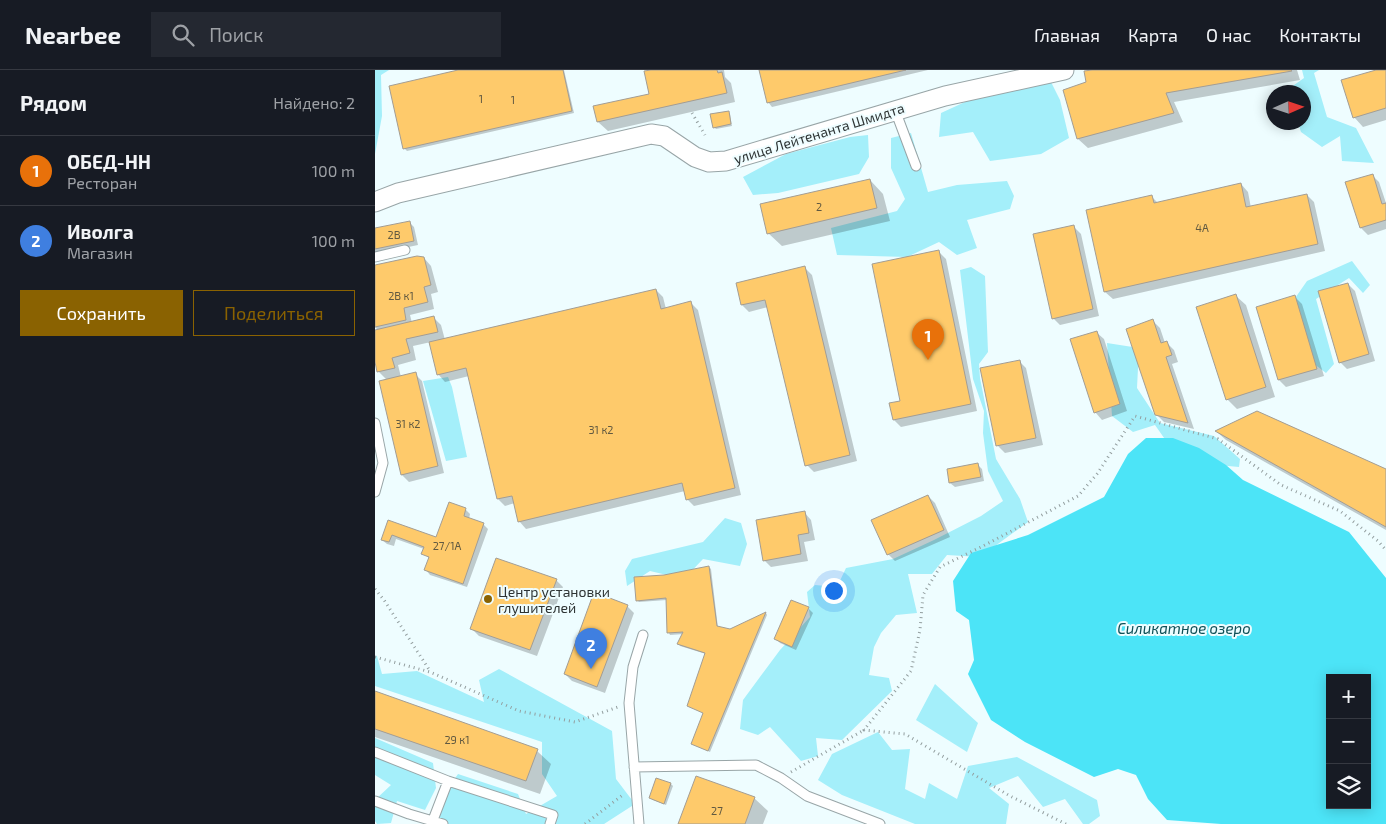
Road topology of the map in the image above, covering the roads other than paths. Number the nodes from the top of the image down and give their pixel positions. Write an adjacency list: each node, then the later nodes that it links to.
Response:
1 (1064, 70): 2 (street, улица Лейтенанта Шмидта)
2 (895, 110): 3 (lane); 4 (street, улица Лейтенанта Шмидта)
3 (916, 166)
4 (375, 202)
5 (405, 250): 6 (lane)
6 (375, 257)
7 (375, 423): 8 (lane)
8 (375, 492)
9 (643, 635): 11 (lane)
10 (375, 752): 12 (lane)
11 (634, 767): 19 (lane); 20 (lane)
12 (448, 781): 15 (lane); 18 (lane)
13 (375, 801): 14 (lane)
14 (409, 814): 15 (lane); 16 (lane)
15 (433, 820): 17 (lane)
16 (406, 824)
17 (443, 824)
18 (550, 824)
19 (639, 824)
20 (880, 824)

